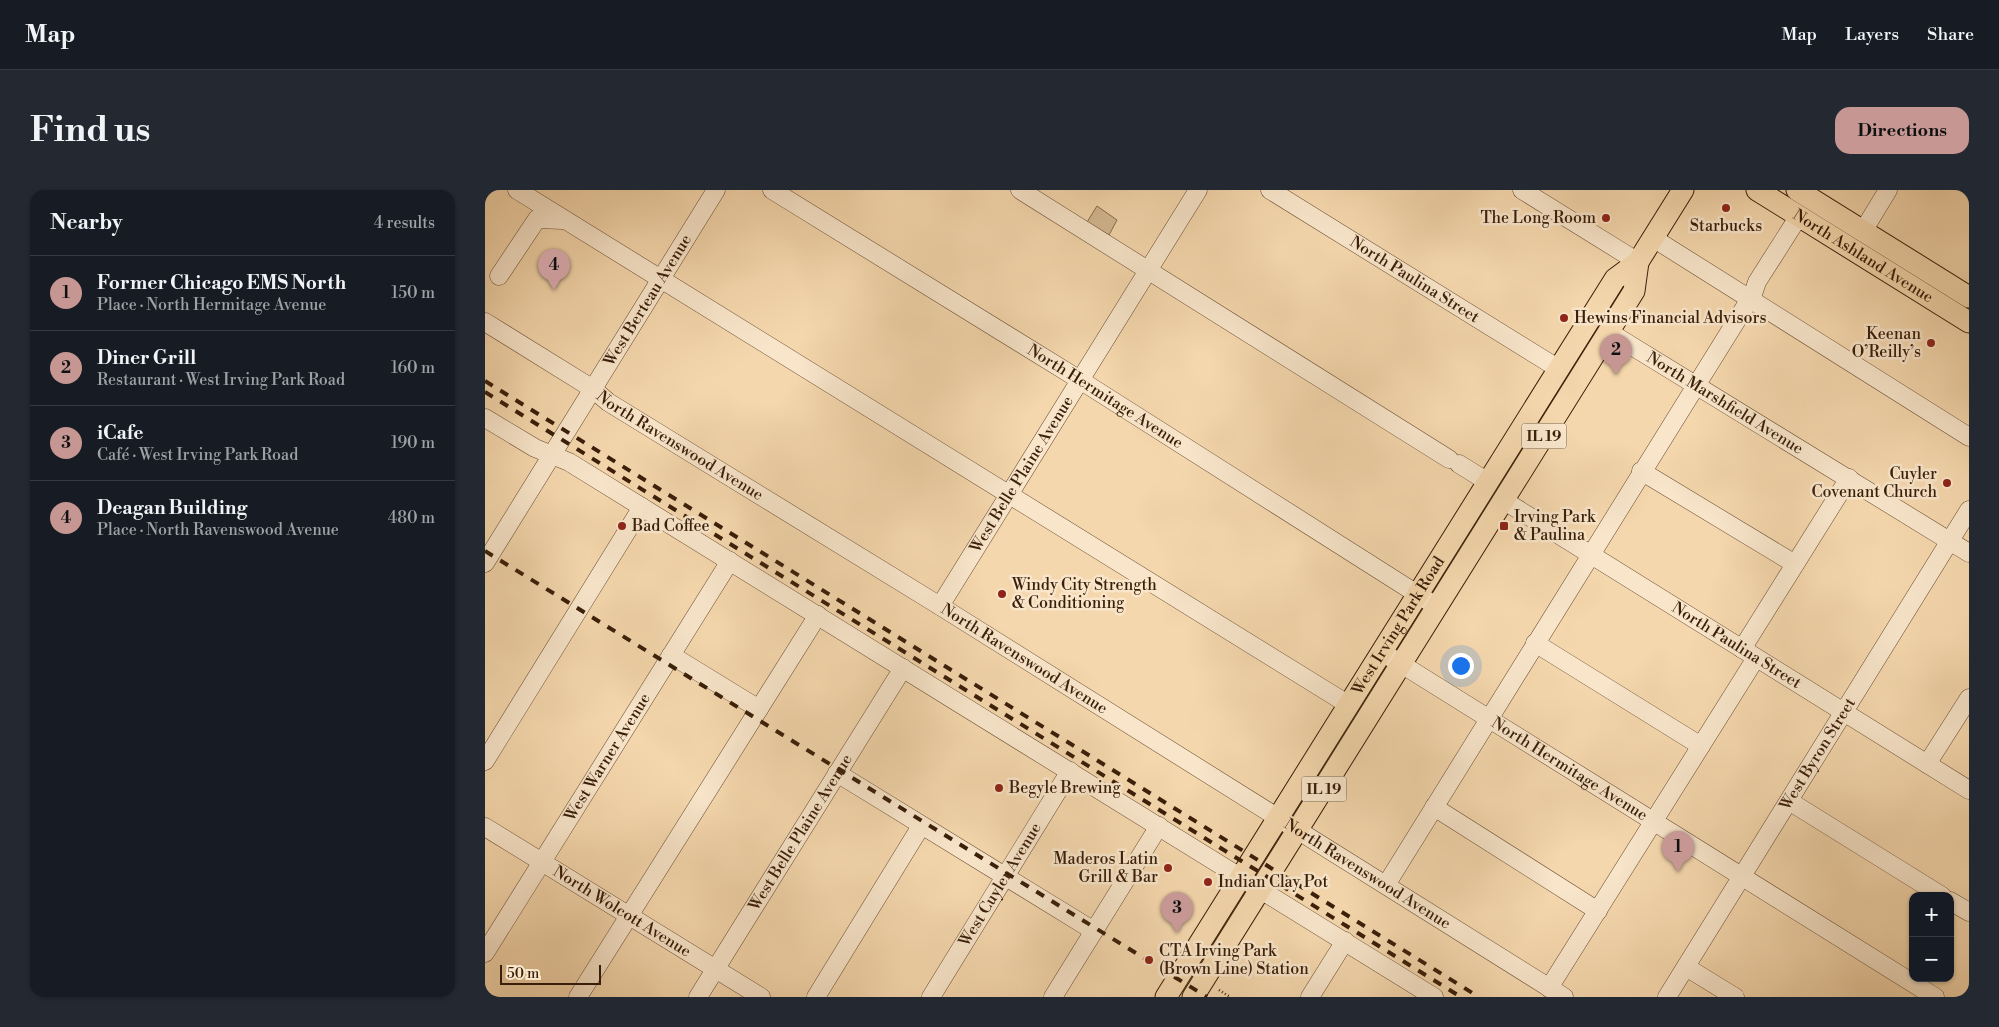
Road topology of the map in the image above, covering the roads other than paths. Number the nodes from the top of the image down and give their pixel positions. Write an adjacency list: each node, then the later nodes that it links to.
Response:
1 (517, 190): 14 (street)
2 (716, 190): 20 (street, West Berteau Avenue)
3 (772, 190): 27 (street, North Hermitage Avenue)
4 (1020, 190): 18 (street)
5 (1198, 190): 18 (street, West Belle Plaine Avenue)
6 (1270, 190): 26 (street, North Paulina Street)
7 (1522, 190): 17 (street)
8 (1683, 190): 16 (main road, West Irving Park Road / IL 19)
9 (1757, 190): 13 (main road, North Ashland Avenue)
10 (1797, 190): 12 (main road, North Ashland Avenue)
11 (1888, 190): 15 (street)
12 (1821, 196): 15 (main road, North Ashland Avenue)
13 (1799, 216): 22 (street); 24 (main road, North Ashland Avenue)
14 (565, 220): 19 (street); 20 (street)
15 (1863, 231): 21 (main road, North Ashland Avenue)
16 (1653, 238): 17 (main road, West Irving Park Road / IL 19); 22 (street)
17 (1638, 262): 25 (main road, West Irving Park Road / IL 19); 26 (main road, West Irving Park Road / IL 19)
18 (1148, 270): 27 (street, West Belle Plaine Avenue); 35 (street)
19 (499, 276)
20 (661, 279): 29 (street, West Berteau Avenue); 36 (street)
21 (1967, 293)
22 (1748, 299): 28 (street); 31 (street)
23 (485, 322): 29 (street, North Ravenswood Avenue)
24 (1969, 322)
25 (1609, 332): 28 (street, North Marshfield Avenue); 37 (main road, West Irving Park Road / IL 19)
26 (1559, 369): 35 (main road, West Irving Park Road / IL 19)
27 (1080, 380): 36 (street, West Belle Plaine Avenue); 46 (street, North Hermitage Avenue)
28 (1695, 384): 33 (street); 34 (street, North Marshfield Avenue)
29 (593, 389): 32 (street, West Berteau Avenue); 47 (street, North Ravenswood Avenue)
30 (485, 418): 32 (street)
31 (1969, 437)
32 (552, 455): 38 (street); 41 (street, West Berteau Avenue)
33 (1641, 471): 43 (street); 45 (street)
34 (1849, 478): 40 (street, North Marshfield Avenue); 45 (street)
35 (1488, 482): 46 (main road, West Irving Park Road / IL 19)
36 (1009, 495): 47 (street, West Belle Plaine Avenue); 57 (street)
37 (1503, 500): 43 (street, North Paulina Street); 48 (main road, West Irving Park Road / IL 19)
38 (643, 507): 44 (street); 62 (street)
39 (1969, 510): 40 (street, West Byron Street)
40 (1950, 541): 42 (street, North Marshfield Avenue); 59 (street, West Byron Street)
41 (488, 552)
42 (1969, 553)
43 (1590, 554): 50 (street); 52 (street, North Paulina Street)
44 (730, 561): 49 (street); 53 (street, West Warner Avenue)
45 (1795, 564): 52 (street)
46 (1418, 594): 48 (street, North Hermitage Avenue); 51 (main road, West Irving Park Road / IL 19)
47 (939, 606): 69 (street, North Ravenswood Avenue)
48 (1437, 606): 54 (main road, West Irving Park Road / IL 19)
49 (817, 615): 55 (street); 58 (street)
50 (1535, 643): 60 (street); 61 (street)
51 (1382, 652): 54 (street, North Hermitage Avenue); 57 (main road, West Irving Park Road / IL 19)
52 (1749, 653): 59 (street, North Paulina Street); 61 (street)
53 (671, 655): 58 (street); 75 (street, West Warner Avenue)
54 (1401, 664): 60 (street, North Hermitage Avenue); 74 (main road, West Irving Park Road / IL 19)
55 (903, 668): 64 (street); 65 (street, West Belle Plaine Avenue)
56 (1969, 698): 63 (street)
57 (1349, 705): 69 (main road, West Irving Park Road / IL 19)
58 (759, 709): 85 (street)
59 (1843, 712): 63 (street, North Paulina Street); 67 (street, West Byron Street)
60 (1488, 719): 68 (street); 70 (street, North Hermitage Avenue)
61 (1701, 746): 70 (street)
62 (485, 760)
63 (1927, 764): 66 (street, North Paulina Street)
64 (1070, 771): 72 (street); 76 (street, West Cuyler Avenue)
65 (837, 773): 71 (street); 90 (street, West Belle Plaine Avenue)
66 (1969, 790)
67 (1789, 801): 78 (street, West Byron Street); 81 (street)
68 (1434, 807): 79 (street); 83 (street)
69 (1277, 817): 74 (street, North Ravenswood Avenue); 77 (main road, West Irving Park Road / IL 19)
70 (1654, 822): 78 (street, North Hermitage Avenue); 83 (street)
71 (921, 826): 76 (street); 96 (street)
72 (1159, 826): 77 (street); 86 (street)
73 (485, 827): 75 (street, North Wolcott Avenue)
74 (1298, 830): 79 (street, North Ravenswood Avenue); 80 (main road, West Irving Park Road / IL 19)
75 (542, 862): 85 (street, North Wolcott Avenue); 88 (street, West Warner Avenue)
76 (1005, 877): 86 (street); 97 (street, West Cuyler Avenue)
77 (1241, 877): 80 (street); 99 (main road, West Irving Park Road / IL 19)
78 (1742, 877): 89 (street, West Byron Street); 104 (street, North Hermitage Avenue)
79 (1386, 885): 91 (street, North Ravenswood Avenue)
80 (1260, 890): 87 (street); 100 (main road, West Irving Park Road / IL 19)
81 (1936, 892)
82 (1954, 903): 84 (street)
83 (1598, 911): 91 (street)
84 (1969, 912)
85 (629, 916): 90 (street, North Wolcott Avenue); 93 (street)
86 (1094, 931): 98 (street)
87 (1345, 942): 92 (street); 101 (street)
88 (485, 953)
89 (1686, 967): 102 (street, West Byron Street); 103 (street)
90 (715, 969): 94 (street, West Belle Plaine Avenue); 95 (street, North Wolcott Avenue)
91 (1557, 992)
92 (1432, 996)
93 (579, 997)
94 (698, 997)
95 (761, 997)
96 (816, 997)
97 (931, 997)
98 (1053, 997)
99 (1166, 997)
100 (1193, 997)
101 (1310, 997)
102 (1667, 997)
103 (1735, 997)
104 (1935, 997)

